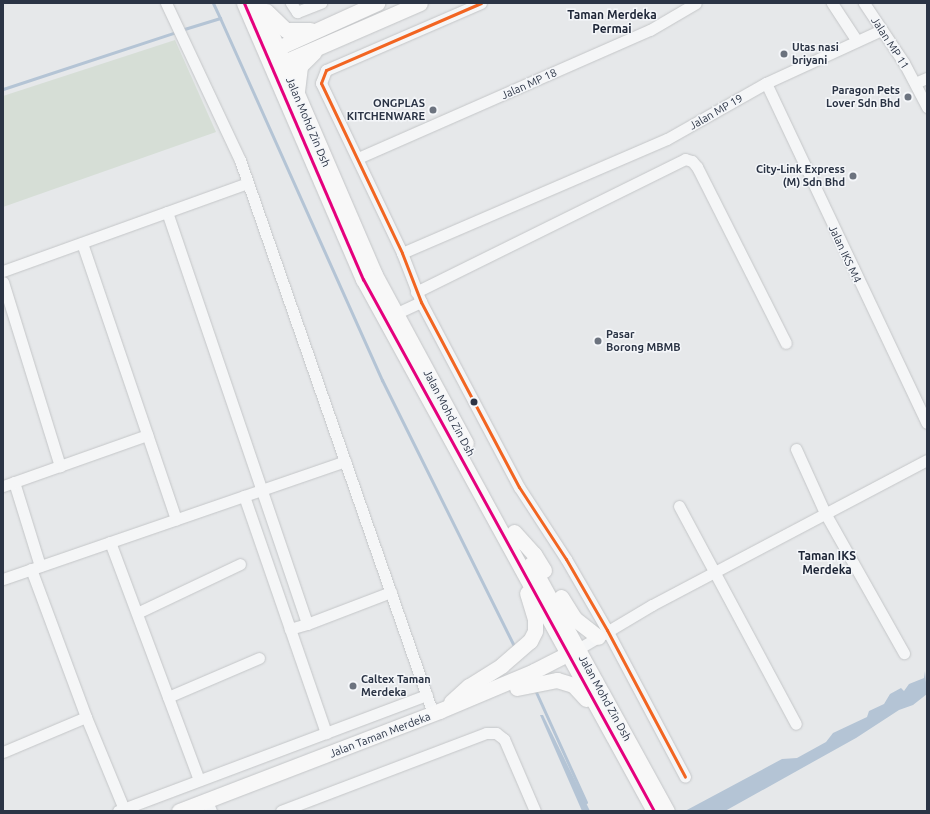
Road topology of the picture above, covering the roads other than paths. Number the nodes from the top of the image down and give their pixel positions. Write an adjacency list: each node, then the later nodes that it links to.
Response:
1 (166, 3): 25 (street)
2 (244, 3): 17 (main road, Jalan Mohd Zin Dsh)
3 (258, 3): 13 (main road); 17 (main road, Jalan Mohd Zin Dsh)
4 (291, 3): 5 (street)
5 (321, 3)
6 (377, 3): 13 (main road)
7 (420, 3): 15 (main road)
8 (481, 3): 12 (street)
9 (696, 3): 24 (street, Jalan MP 18)
10 (832, 3): 16 (street)
11 (864, 3): 14 (street, Jalan MP 11)
12 (467, 6): 24 (street)
13 (316, 29): 17 (main road)
14 (881, 30): 16 (street, Jalan MP 19); 21 (street, Jalan MP 11)
15 (330, 41): 18 (main road); 22 (main road)
16 (857, 41): 20 (street, Jalan MP 19)
17 (271, 51): 18 (main road, Jalan Mohd Zin Dsh)
18 (277, 66): 22 (main road, Jalan Mohd Zin Dsh); 46 (main road, Jalan Mohd Zin Dsh)
19 (927, 78): 21 (street)
20 (766, 83): 28 (street, Jalan MP 19); 34 (street, Jalan IKS M4)
21 (915, 83): 23 (street, Jalan MP 11)
22 (297, 97): 32 (main road, Jalan Mohd Zin Dsh)
23 (927, 108)
24 (358, 158): 28 (street)
25 (248, 183): 26 (street); 38 (street)
26 (167, 212): 27 (street); 41 (street)
27 (82, 242): 29 (street); 35 (street)
28 (402, 253): 31 (street)
29 (3, 271)
30 (3, 282): 39 (street)
31 (419, 297): 32 (street); 33 (street); 56 (street)
32 (396, 314): 46 (main road, Jalan Mohd Zin Dsh)
33 (786, 343)
34 (927, 423)
35 (147, 435): 39 (street); 45 (street)
36 (796, 449): 44 (street)
37 (927, 460): 44 (street)
38 (345, 461): 41 (street); 52 (street)
39 (60, 466): 40 (street)
40 (8, 484): 49 (street)
41 (262, 490): 42 (street); 54 (street)
42 (244, 496): 45 (street); 55 (street)
43 (680, 506): 50 (street)
44 (825, 513): 50 (street); 58 (street)
45 (176, 519): 47 (street)
46 (511, 538): 56 (main road); 57 (main road, Jalan Mohd Zin Dsh); 62 (main road)
47 (110, 542): 49 (street); 53 (street)
48 (240, 564): 53 (street)
49 (36, 568): 51 (street); 63 (street)
50 (716, 573): 56 (street); 64 (street)
51 (3, 579)
52 (391, 592): 54 (street); 60 (street)
53 (137, 613): 61 (street)
54 (307, 624): 55 (street)
55 (290, 629): 65 (street)
56 (602, 634): 57 (street); 68 (street)
57 (573, 651): 62 (main road, Jalan Taman Merdeka); 66 (main road, Jalan Mohd Zin Dsh); 70 (main road, Jalan Mohd Zin Dsh)
58 (904, 653)
59 (260, 658): 61 (street)
60 (427, 695): 62 (street); 65 (street)
61 (168, 697): 69 (street)
62 (436, 713): 66 (main road); 71 (main road, Jalan Taman Merdeka)
63 (86, 717): 67 (street); 72 (street)
64 (796, 724)
65 (326, 733): 69 (street)
66 (613, 736): 70 (main road, Jalan Mohd Zin Dsh)
67 (3, 752)
68 (685, 777)
69 (199, 780): 72 (street)
70 (645, 784): 76 (main road, Jalan Mohd Zin Dsh); 77 (main road, Jalan Mohd Zin Dsh)
71 (209, 806): 73 (main road, Jalan Taman Merdeka)
72 (121, 810)
73 (178, 811)
74 (281, 811): 75 (street)
75 (535, 811)
76 (654, 811)
77 (667, 811)

